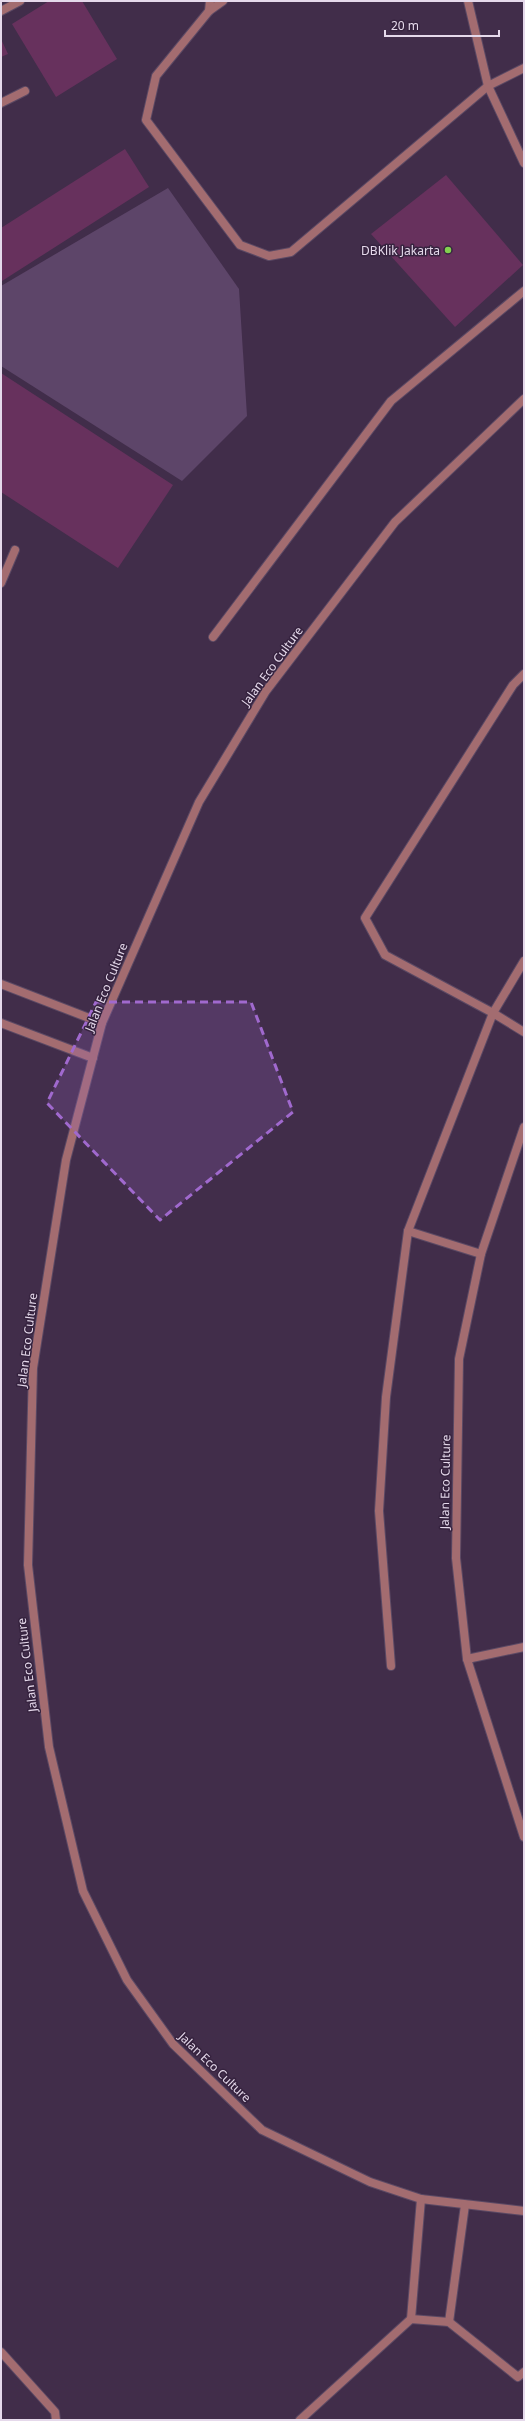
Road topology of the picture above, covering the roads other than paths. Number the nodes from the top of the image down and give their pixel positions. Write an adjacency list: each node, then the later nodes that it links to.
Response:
1 (20, 1): 5 (street)
2 (210, 1): 6 (street)
3 (223, 1): 6 (street)
4 (468, 1): 8 (street)
5 (1, 11)
6 (209, 11): 8 (street)
7 (524, 68): 8 (street)
8 (488, 86): 11 (street)
9 (25, 91): 10 (street)
10 (1, 103)
11 (524, 163)
12 (524, 291): 16 (street)
13 (524, 399): 22 (street, Jalan Eco Culture)
14 (15, 550): 15 (street)
15 (1, 583)
16 (213, 637)
17 (524, 674): 20 (street)
18 (524, 961): 20 (street)
19 (1, 984): 22 (street)
20 (493, 1013): 23 (street); 26 (street)
21 (1, 1023): 24 (street)
22 (102, 1023): 24 (street, Jalan Eco Culture)
23 (524, 1032)
24 (93, 1058): 32 (street, Jalan Eco Culture)
25 (524, 1127): 27 (street, Jalan Eco Culture)
26 (408, 1231): 27 (street); 30 (street)
27 (481, 1254): 29 (street, Jalan Eco Culture)
28 (524, 1647): 29 (street)
29 (467, 1659): 31 (street, Jalan Eco Culture)
30 (391, 1666)
31 (524, 1837)
32 (421, 2199): 33 (street, Jalan Eco Culture); 35 (street)
33 (465, 2205): 34 (street, Jalan Eco Culture); 36 (street)
34 (524, 2211)
35 (411, 2319): 36 (street); 40 (street)
36 (450, 2322): 38 (street)
37 (1, 2352): 39 (street)
38 (524, 2372)
39 (56, 2420)
40 (300, 2420)

